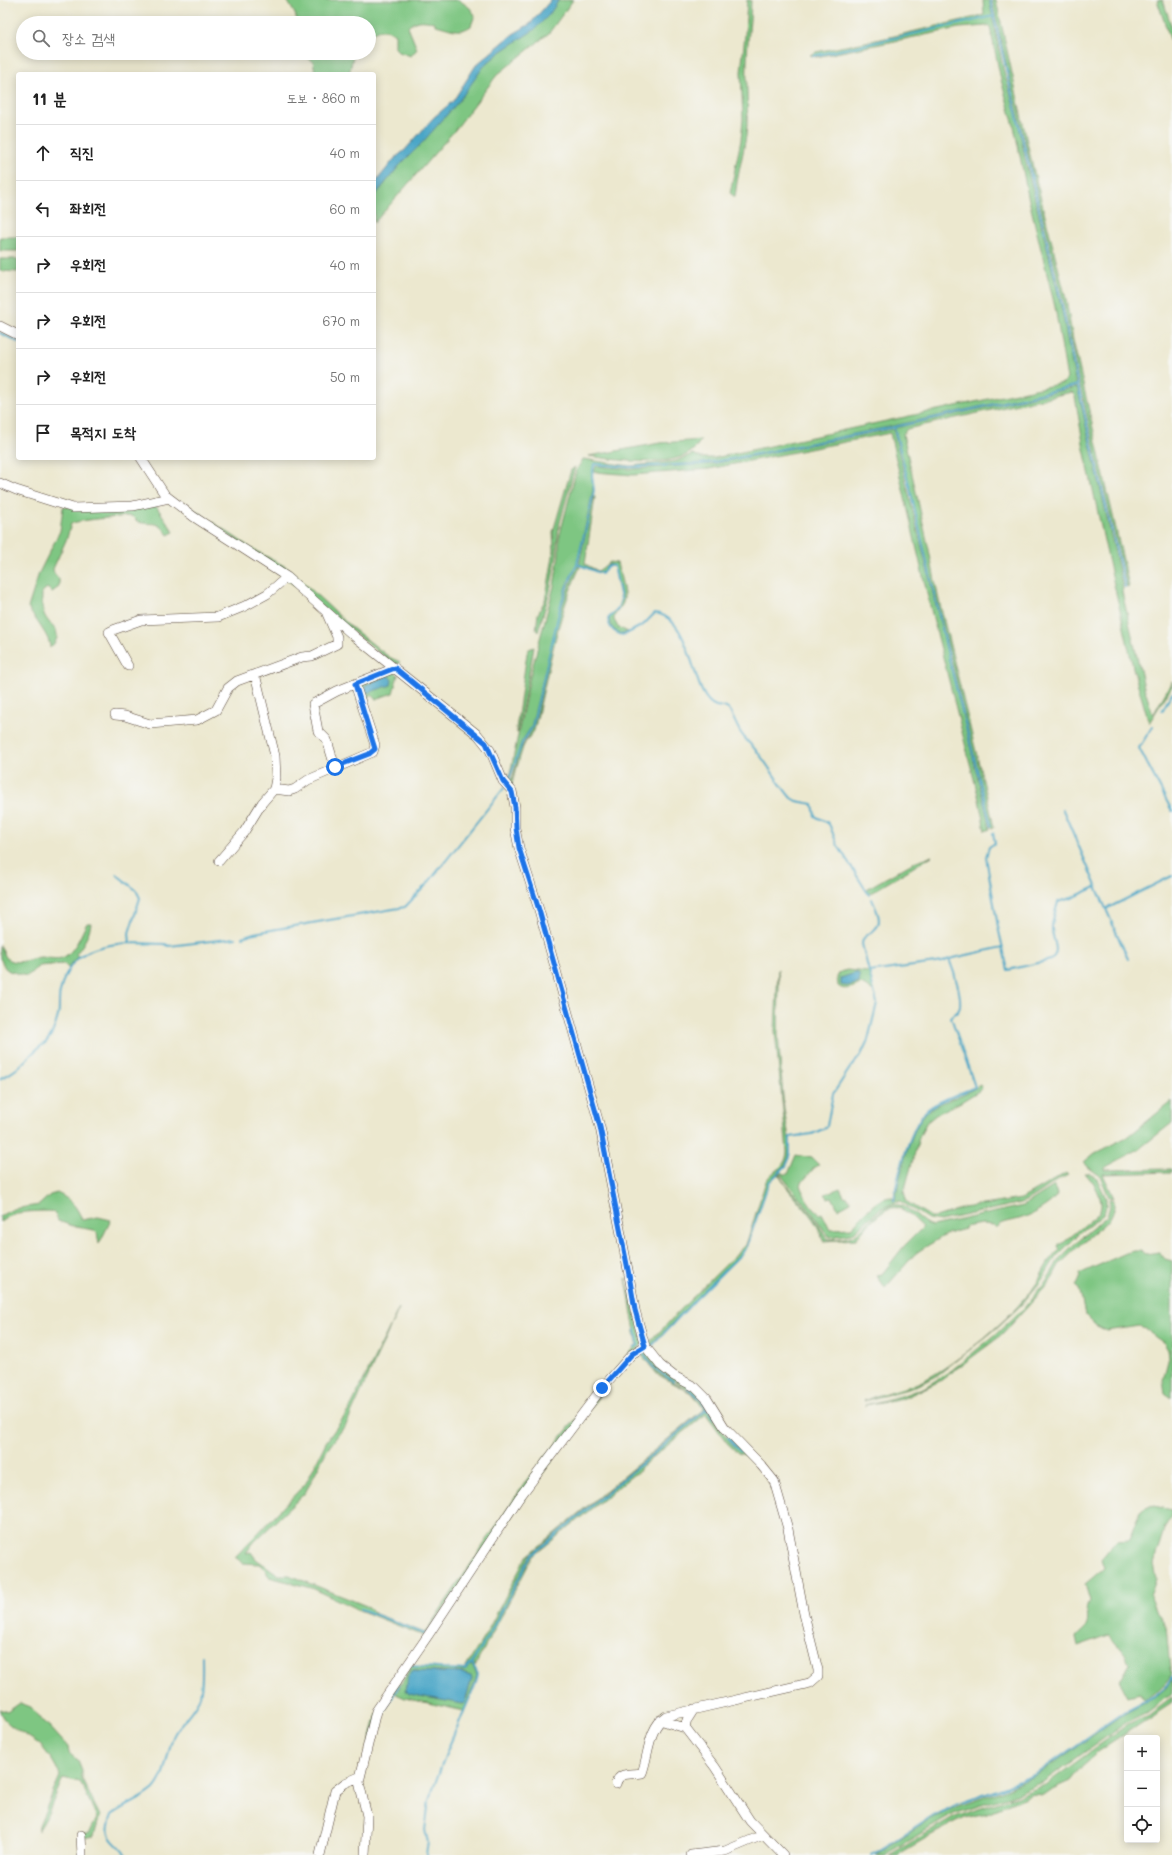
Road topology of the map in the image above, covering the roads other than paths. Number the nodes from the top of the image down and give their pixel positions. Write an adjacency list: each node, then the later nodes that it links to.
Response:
1 (0, 326): 2 (street)
2 (16, 334)
3 (142, 460): 5 (street)
4 (0, 483): 5 (street)
5 (169, 498): 6 (street)
6 (287, 578): 7 (street); 8 (street)
7 (326, 612): 9 (street); 10 (street)
8 (128, 666)
9 (395, 668): 11 (street); 16 (street)
10 (255, 674): 12 (street); 14 (street)
11 (355, 684): 13 (street); 13 (street)
12 (115, 715)
13 (335, 767): 14 (street)
14 (274, 789): 15 (street)
15 (219, 860)
16 (645, 1346): 17 (street); 20 (street)
17 (694, 1710): 18 (street); 19 (street)
18 (660, 1720): 19 (street); 21 (street)
19 (685, 1728): 23 (street)
20 (359, 1777): 25 (street); 26 (street)
21 (616, 1784)
22 (81, 1835): 24 (street)
23 (763, 1835): 27 (street); 28 (street)
24 (82, 1855)
25 (320, 1855)
26 (365, 1855)
27 (691, 1855)
28 (783, 1855)

